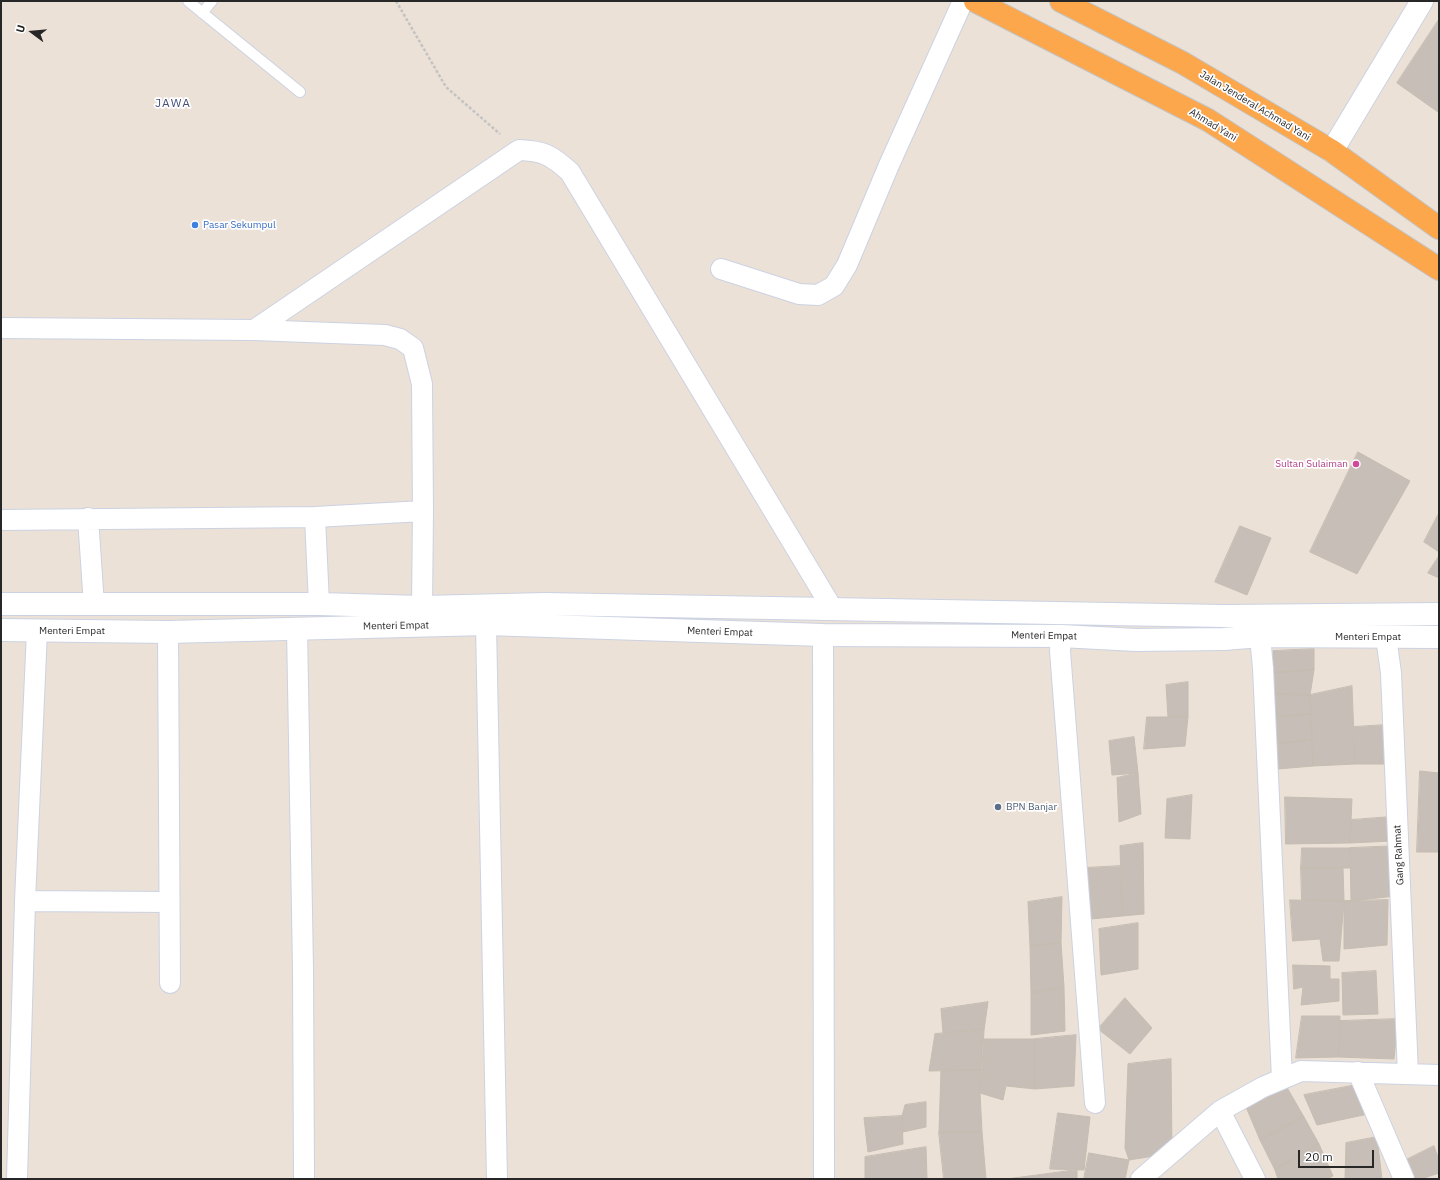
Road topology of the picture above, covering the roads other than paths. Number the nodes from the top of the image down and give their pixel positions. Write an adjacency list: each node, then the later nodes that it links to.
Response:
1 (188, 1): 7 (lane)
2 (212, 1): 7 (lane)
3 (963, 1): 11 (street)
4 (975, 1): 12 (highway, Ahmad Yani)
5 (1061, 1): 9 (highway, Jalan Jenderal Achmad Yani)
6 (1422, 1): 9 (street)
7 (202, 13): 8 (lane)
8 (300, 92)
9 (1332, 151): 10 (highway, Jalan Jenderal Achmad Yani)
10 (1439, 228)
11 (720, 269)
12 (1439, 269)
13 (1, 328): 14 (street)
14 (254, 330): 15 (street); 26 (street)
15 (423, 511): 16 (street); 25 (street)
16 (315, 517): 17 (street); 21 (street)
17 (88, 518): 18 (street); 22 (street)
18 (1, 520)
19 (1, 604): 22 (street, Menteri Empat)
20 (297, 604): 21 (street, Menteri Empat); 23 (street, Menteri Empat); 34 (street)
21 (320, 604): 25 (street, Menteri Empat)
22 (94, 605): 23 (street, Menteri Empat)
23 (169, 605): 38 (street)
24 (622, 605): 26 (street, Menteri Empat); 32 (street, Menteri Empat); 35 (street)
25 (422, 607): 32 (street, Menteri Empat)
26 (832, 608): 27 (street, Menteri Empat); 39 (street)
27 (955, 611): 28 (street, Menteri Empat); 40 (street)
28 (1062, 614): 33 (street, Menteri Empat); 41 (street)
29 (1260, 614): 30 (street, Menteri Empat); 33 (street, Menteri Empat); 42 (street)
30 (1386, 614): 31 (street, Menteri Empat); 43 (street)
31 (1439, 614)
32 (486, 615): 34 (street, Menteri Empat); 35 (street, Menteri Empat); 57 (street)
33 (1224, 616): 45 (street)
34 (297, 628): 38 (street, Menteri Empat); 56 (street)
35 (620, 629): 39 (street, Menteri Empat)
36 (1, 630): 37 (street, Menteri Empat)
37 (37, 631): 38 (street, Menteri Empat); 46 (street)
38 (168, 632): 47 (street)
39 (823, 634): 40 (street, Menteri Empat); 58 (street)
40 (955, 635): 41 (street, Menteri Empat)
41 (1061, 636): 45 (street, Menteri Empat); 53 (street)
42 (1260, 636): 43 (street, Menteri Empat); 45 (street, Menteri Empat); 52 (street)
43 (1386, 637): 44 (street, Menteri Empat); 50 (street, Gang Rahmat)
44 (1439, 637)
45 (1224, 639)
46 (25, 901): 47 (street); 55 (street)
47 (169, 902): 48 (street)
48 (170, 982)
49 (1358, 1072): 50 (street); 52 (street); 61 (street)
50 (1408, 1074): 51 (street)
51 (1439, 1075)
52 (1282, 1079): 54 (street)
53 (1095, 1103)
54 (1220, 1111): 59 (street); 60 (street)
55 (17, 1179)
56 (304, 1179)
57 (497, 1179)
58 (824, 1179)
59 (1141, 1179)
60 (1255, 1179)
61 (1404, 1179)

